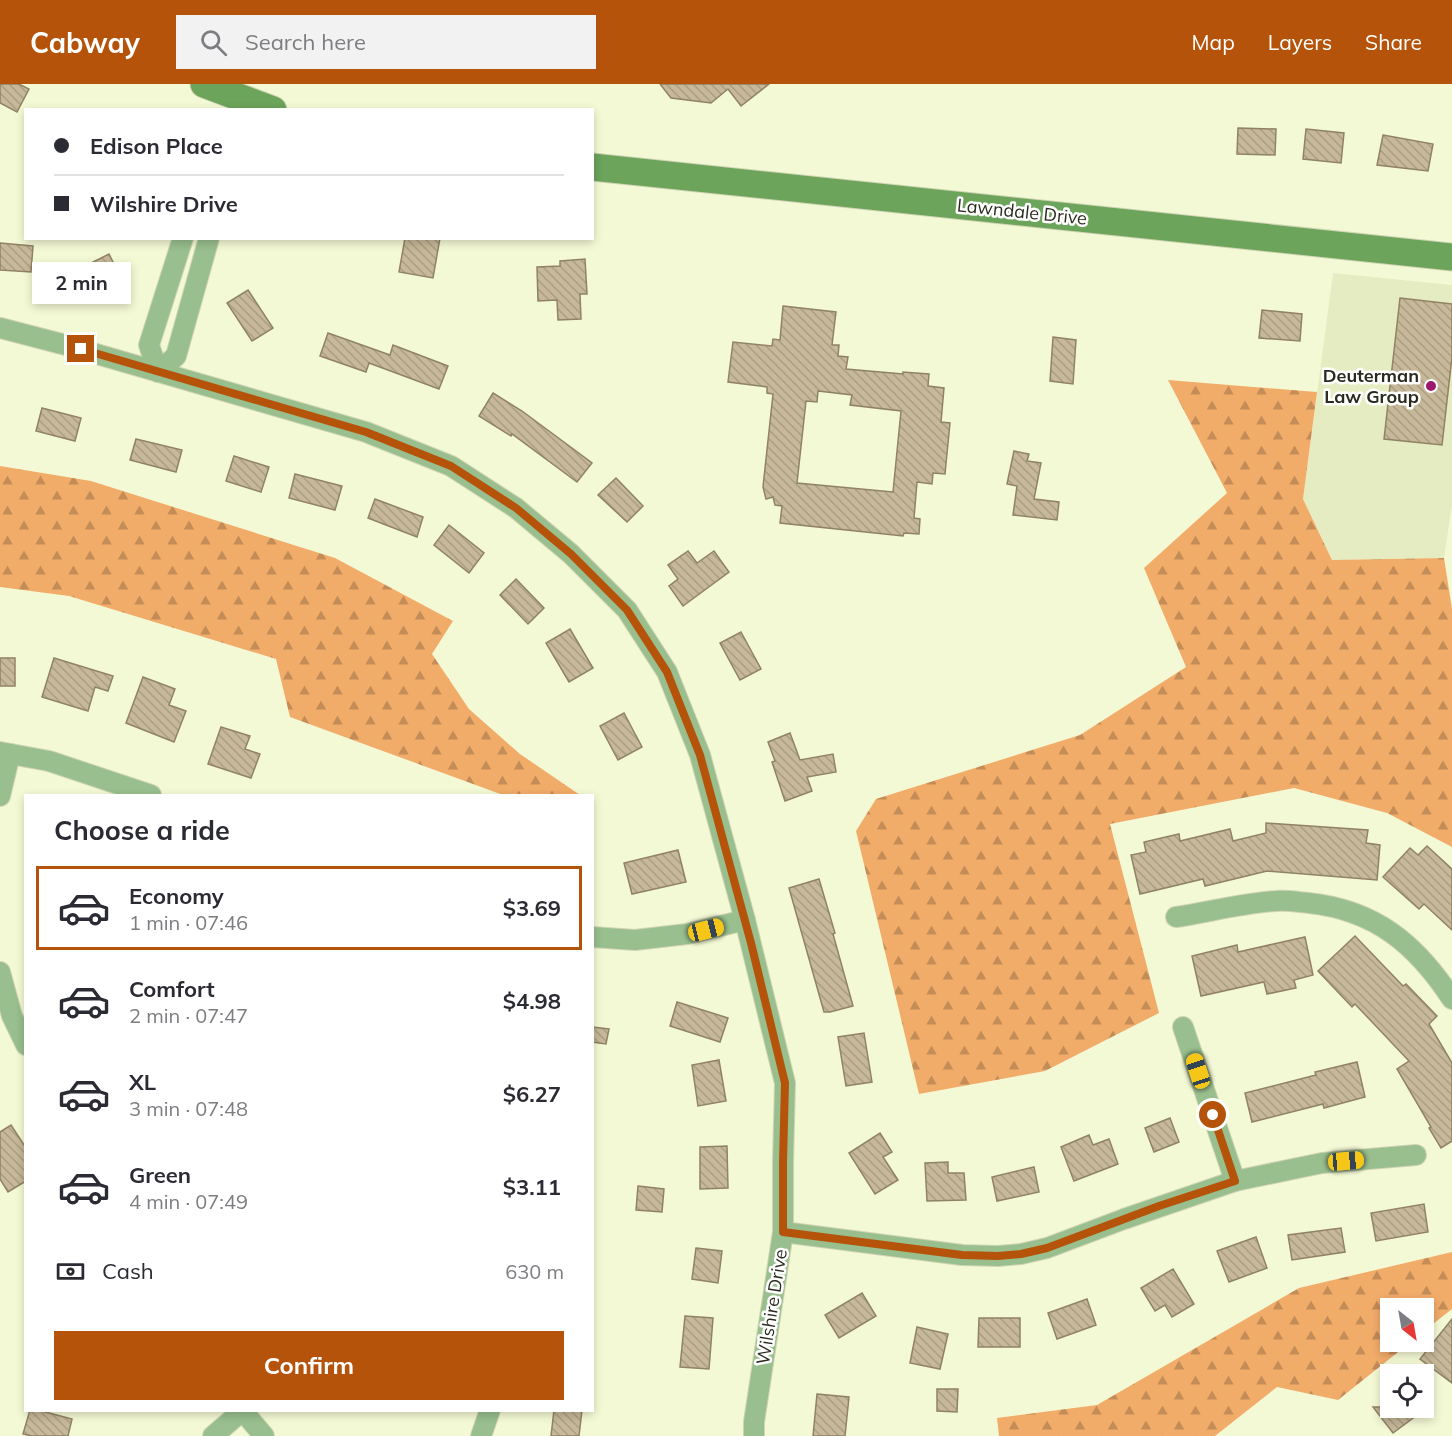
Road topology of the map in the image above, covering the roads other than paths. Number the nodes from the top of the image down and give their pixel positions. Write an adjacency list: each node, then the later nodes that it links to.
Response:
1 (204, 84): 2 (main road)
2 (243, 106): 3 (main road)
3 (258, 108)
4 (594, 166): 7 (main road, Lawndale Drive)
5 (182, 240): 9 (street)
6 (208, 240): 9 (street)
7 (1452, 257)
8 (0, 328): 9 (street, Wilshire Drive)
9 (158, 372): 14 (street, Wilshire Drive)
10 (5, 753): 11 (street); 12 (street)
11 (148, 794)
12 (0, 796)
13 (1176, 917): 17 (street)
14 (745, 920): 15 (street); 22 (street, Wilshire Drive)
15 (594, 937)
16 (0, 972): 19 (street)
17 (1452, 999)
18 (1183, 1027): 21 (street)
19 (24, 1041)
20 (1416, 1155): 21 (street)
21 (1235, 1181): 22 (street)
22 (783, 1232): 29 (street, Wilshire Drive)
23 (240, 1412): 26 (street)
24 (244, 1412): 27 (street)
25 (488, 1412): 28 (street)
26 (213, 1436)
27 (264, 1436)
28 (482, 1436)
29 (754, 1436)

